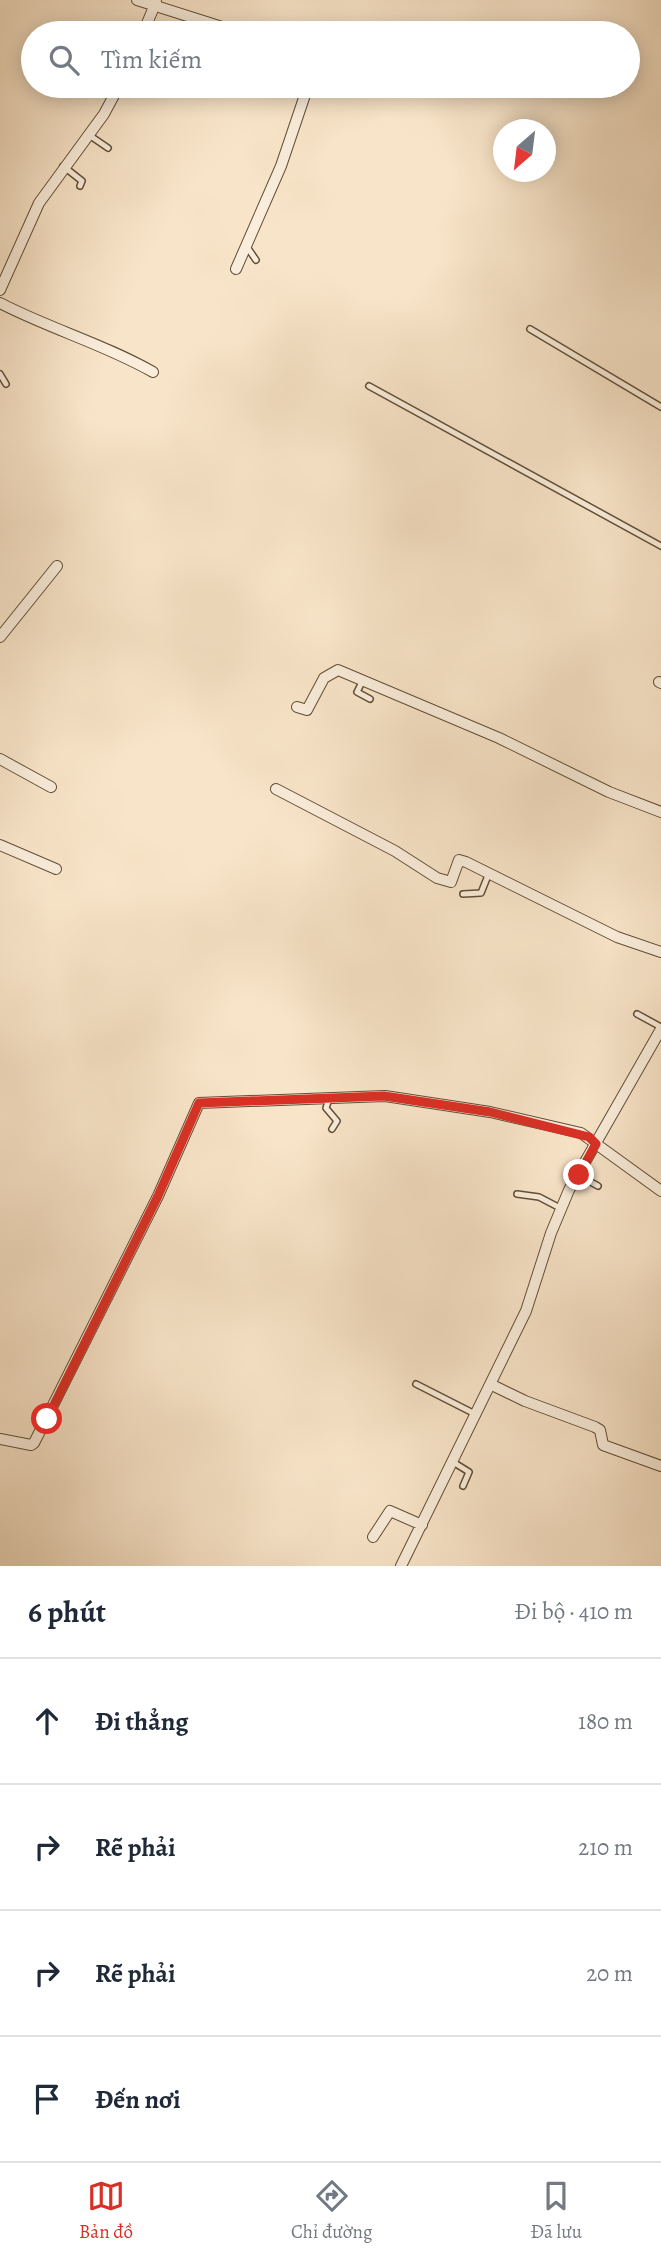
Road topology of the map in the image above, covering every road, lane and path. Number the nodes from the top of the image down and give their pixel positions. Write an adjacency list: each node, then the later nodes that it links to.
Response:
1 (137, 0): 2 (street)
2 (156, 2): 3 (street); 4 (street)
3 (148, 21)
4 (208, 21)
5 (109, 98): 7 (street)
6 (304, 98): 11 (street)
7 (89, 135): 8 (lane); 9 (street)
8 (108, 148)
9 (63, 166): 10 (lane); 14 (street)
10 (80, 186)
11 (246, 244): 12 (lane); 13 (street)
12 (256, 260)
13 (236, 269)
14 (0, 290)
15 (0, 303): 17 (street)
16 (530, 329): 21 (lane)
17 (153, 372)
18 (0, 374): 19 (lane)
19 (6, 384)
20 (369, 386): 22 (lane)
21 (661, 408)
22 (661, 546)
23 (57, 566): 24 (street)
24 (0, 637)
25 (363, 680): 26 (lane); 27 (street); 31 (street)
26 (370, 699)
27 (297, 707)
28 (0, 759): 29 (street)
29 (51, 787)
30 (276, 789): 34 (street)
31 (661, 812)
32 (0, 845): 33 (street)
33 (56, 869)
34 (489, 873): 35 (lane); 36 (street)
35 (463, 894)
36 (661, 952)
37 (637, 1014): 38 (lane)
38 (661, 1028): 41 (street)
39 (330, 1096): 40 (lane); 41 (street); 50 (street)
40 (331, 1129)
41 (596, 1144): 42 (street); 44 (street)
42 (579, 1175): 43 (lane); 46 (street)
43 (598, 1186)
44 (661, 1191)
45 (517, 1194): 46 (lane)
46 (562, 1209): 48 (street)
47 (416, 1384): 49 (lane)
48 (492, 1385): 49 (street); 52 (street)
49 (477, 1415): 51 (street)
50 (0, 1439)
51 (453, 1462): 53 (lane); 54 (street)
52 (661, 1466)
53 (463, 1486)
54 (422, 1525): 55 (street); 56 (street)
55 (373, 1537)
56 (401, 1566)

